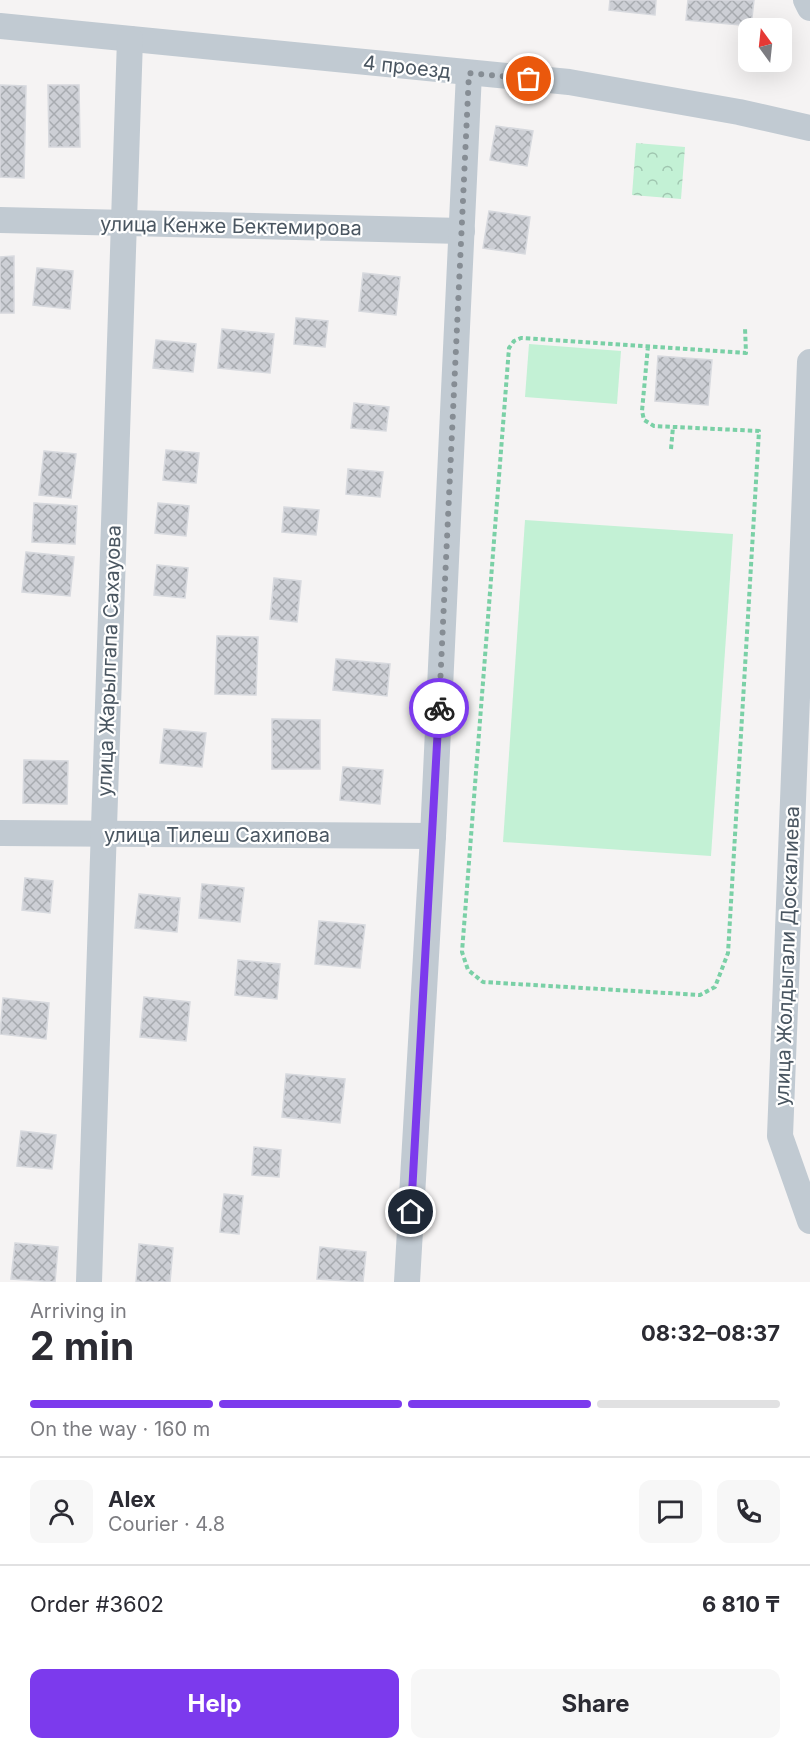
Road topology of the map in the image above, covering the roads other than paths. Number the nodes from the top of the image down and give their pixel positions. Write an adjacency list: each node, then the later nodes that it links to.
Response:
1 (806, 0): 2 (street)
2 (810, 8)
3 (0, 26): 4 (street, 4 проезд)
4 (130, 39): 5 (street, 4 проезд); 8 (street, улица Жарылгапа Сахауова)
5 (469, 73): 6 (street, 4 проезд); 9 (street)
6 (810, 128)
7 (0, 220): 8 (street, улица Кенже Бектемирова)
8 (124, 223): 9 (street, улица Кенже Бектемирова); 12 (street, улица Жарылгапа Сахауова)
9 (462, 231): 13 (street)
10 (810, 362): 14 (street, улица Жолдыгали Доскалиева)
11 (0, 833): 12 (street, улица Тилеш Сахипова)
12 (104, 834): 13 (street, улица Тилеш Сахипова); 16 (street, улица Жарылгапа Сахауова)
13 (433, 836): 17 (street)
14 (800, 863): 15 (street, улица Жолдыгали Доскалиева)
15 (810, 1221)
16 (89, 1282)
17 (407, 1282)

